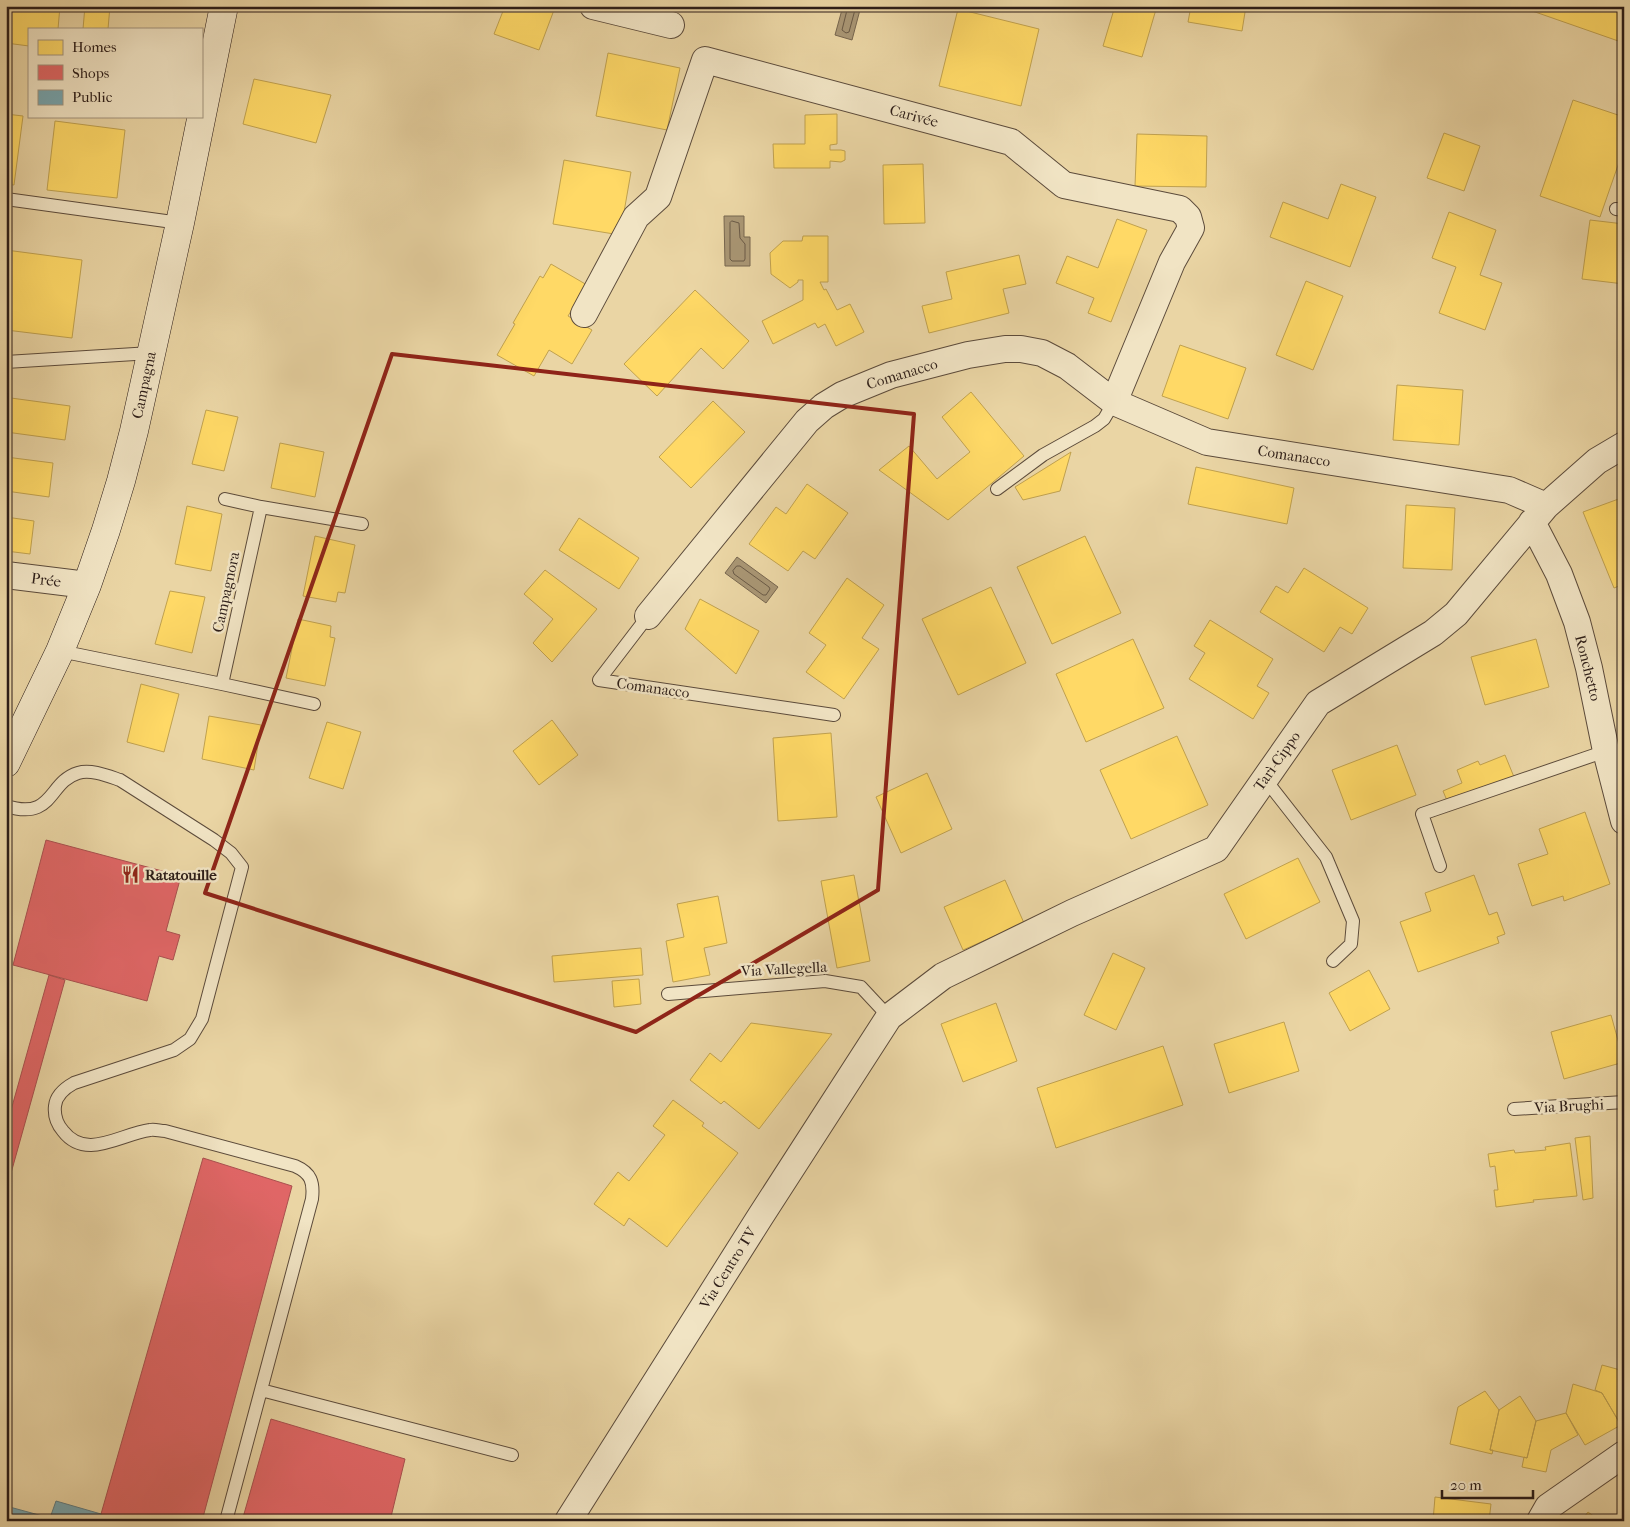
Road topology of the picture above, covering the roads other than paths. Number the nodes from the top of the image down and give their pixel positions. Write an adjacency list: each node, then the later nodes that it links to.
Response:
1 (224, 6): 4 (street, Campagna)
2 (593, 6): 3 (street)
3 (672, 26)
4 (202, 114)
5 (201, 118): 7 (street, Campagna)
6 (6, 199): 7 (lane)
7 (180, 223): 9 (street, Campagna)
8 (584, 314): 11 (street, Carivée)
9 (151, 353): 10 (lane); 19 (street, Campagna)
10 (6, 362)
11 (1114, 402): 13 (lane); 16 (street, Comanacco); 20 (street, Comanacco)
12 (1624, 445): 16 (street, Tarì-Cippo)
13 (997, 489)
14 (225, 499): 15 (lane)
15 (261, 507): 17 (lane); 22 (lane, Campagnora)
16 (1539, 514): 25 (street, Ronchetto); 27 (street, Tarì-Cippo)
17 (362, 524)
18 (6, 575): 19 (street, Prée)
19 (86, 584): 21 (street, Campagna)
20 (648, 616): 24 (lane, Comanacco)
21 (60, 651): 22 (lane); 26 (street, Campagna)
22 (222, 684): 23 (lane)
23 (314, 704)
24 (834, 715)
25 (1606, 751): 29 (street, Ronchetto); 30 (lane)
26 (10, 755)
27 (1265, 779): 31 (lane); 33 (street, Tarì-Cippo)
28 (6, 806): 36 (lane)
29 (1624, 821)
30 (1440, 866)
31 (1333, 961)
32 (668, 994): 33 (lane, Via Vallegella)
33 (889, 1017): 40 (street, Via Centro TV)
34 (1624, 1102): 35 (lane, Via Brughi)
35 (1514, 1109)
36 (261, 1390): 37 (lane); 39 (lane)
37 (512, 1454)
38 (1624, 1454): 41 (street)
39 (226, 1521)
40 (568, 1521)
41 (1540, 1521)

